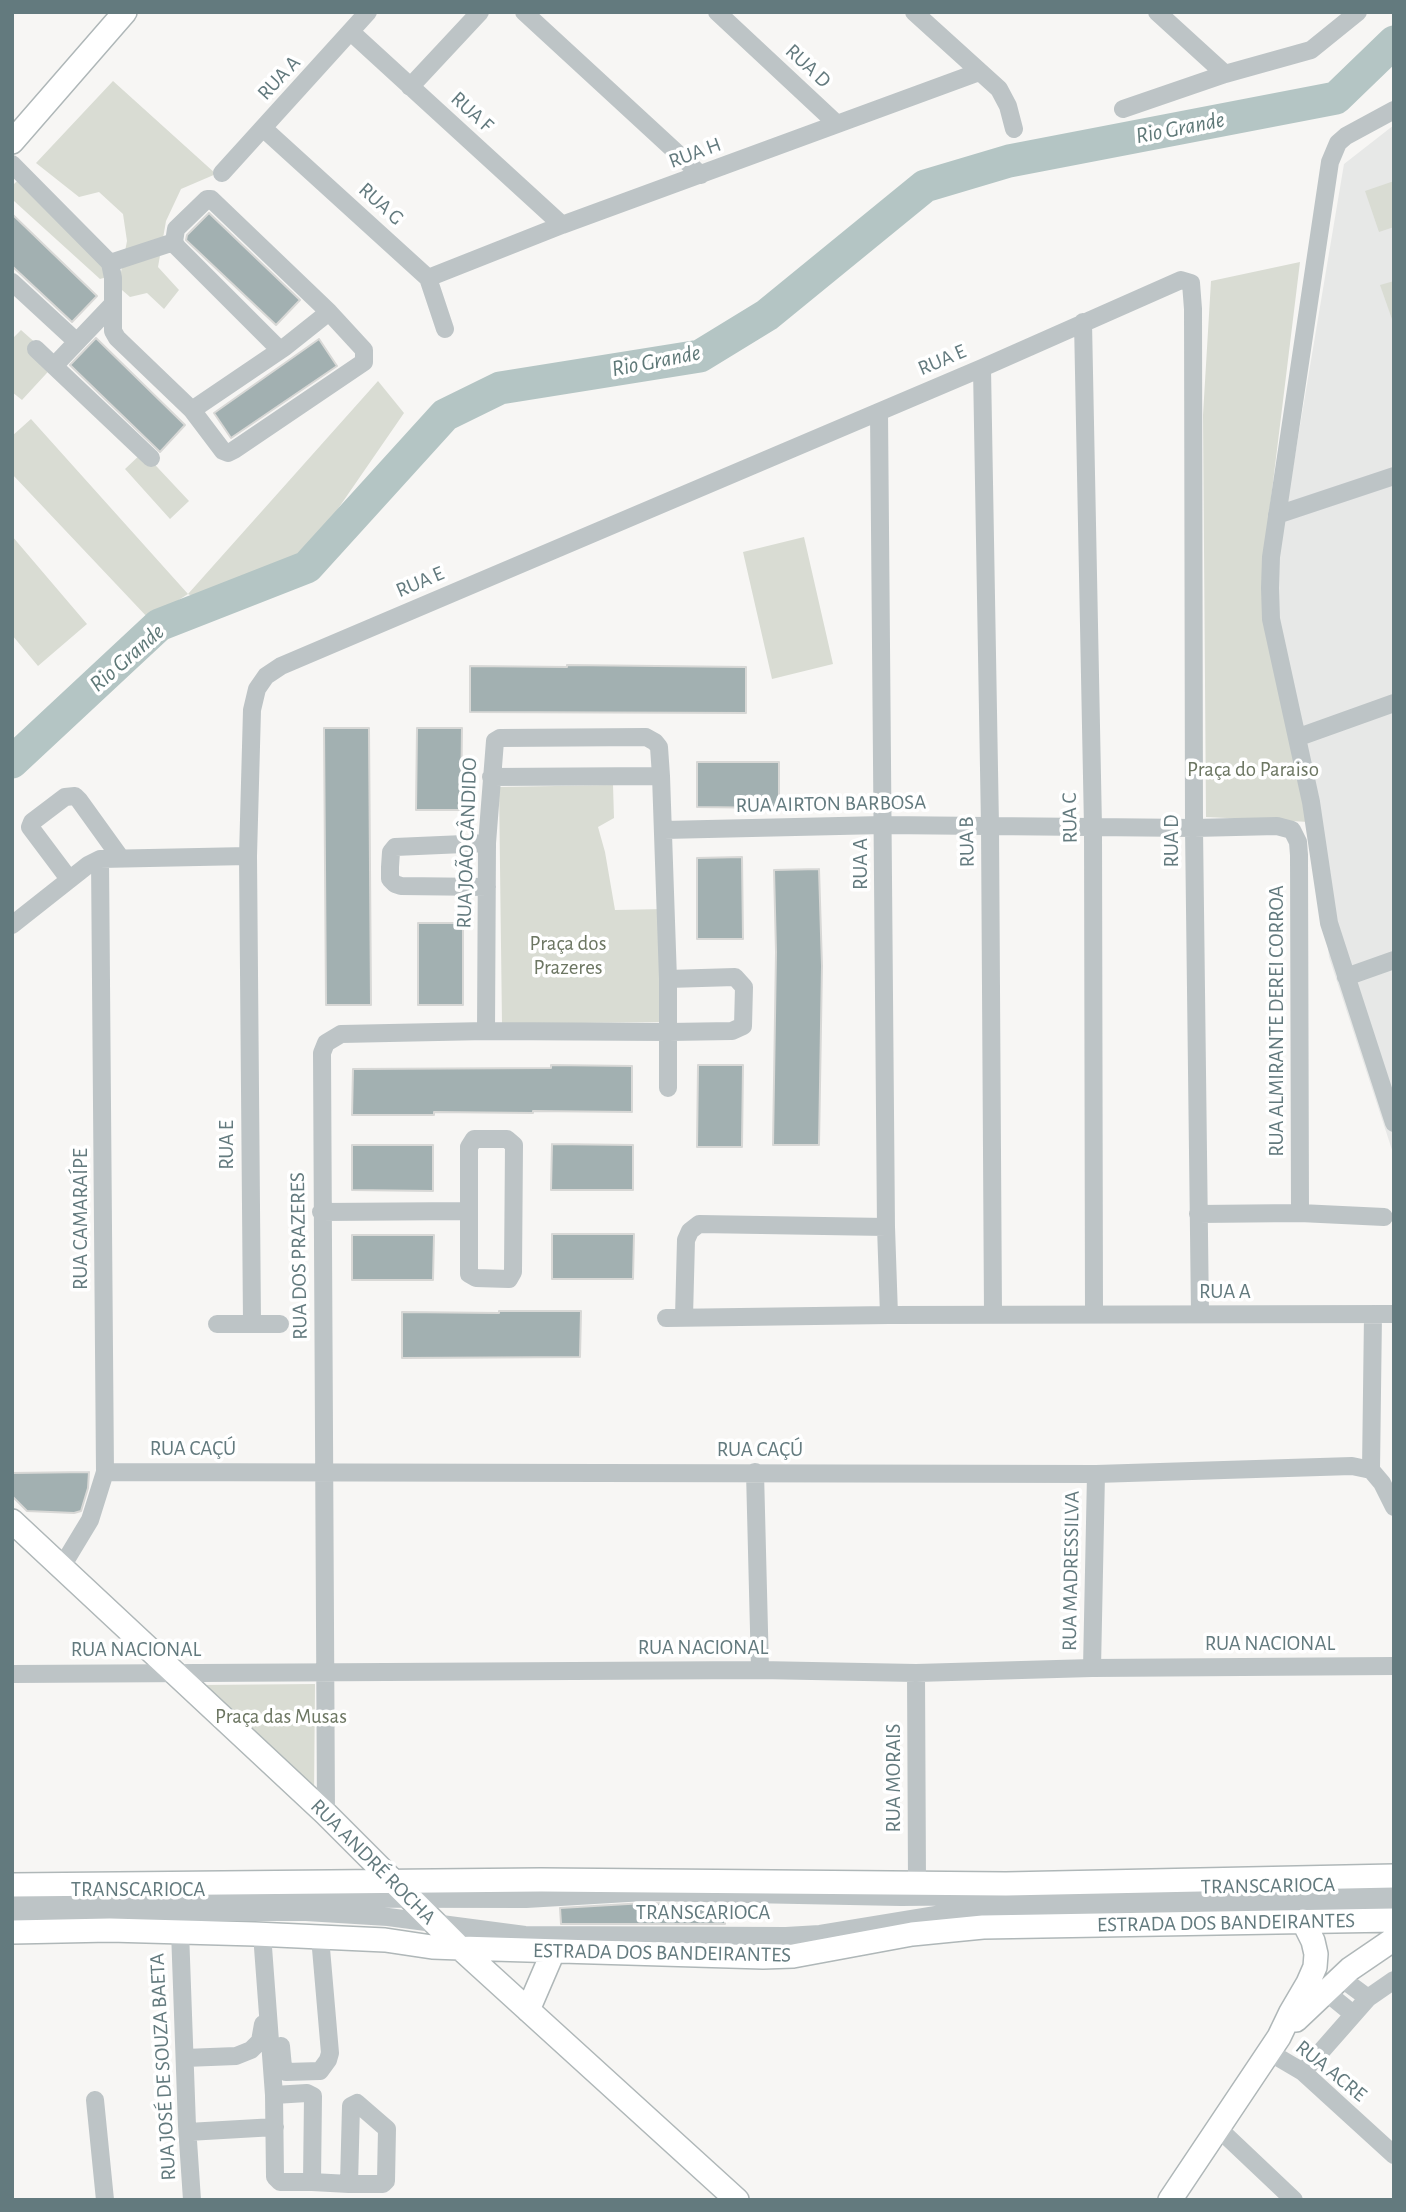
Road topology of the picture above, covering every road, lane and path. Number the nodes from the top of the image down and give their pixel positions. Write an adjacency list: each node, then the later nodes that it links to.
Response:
1 (368, 12): 9 (street, RUA A)
2 (480, 12): 12 (street)
3 (524, 12): 21 (street)
4 (717, 12): 15 (street, RUA D)
5 (914, 12): 10 (street)
6 (1157, 12): 11 (street)
7 (1358, 12): 11 (street)
8 (118, 15): 18 (main road)
9 (351, 32): 12 (street, RUA F); 16 (street, RUA A)
10 (979, 72): 15 (street, RUA H); 17 (street)
11 (1225, 75): 13 (street)
12 (410, 87): 22 (street, RUA F)
13 (1124, 109)
14 (1394, 110): 41 (street)
15 (837, 124): 21 (street, RUA H)
16 (263, 128): 20 (street, RUA A); 25 (street, RUA G)
17 (1014, 129)
18 (12, 142)
19 (12, 164): 24 (street)
20 (222, 173)
21 (701, 175): 22 (street, RUA H)
22 (562, 225): 25 (street, RUA H)
23 (174, 242): 24 (street); 29 (street); 34 (street)
24 (110, 263): 28 (street)
25 (428, 278): 31 (street, RUA G)
26 (12, 282): 32 (street)
27 (1191, 284): 30 (street, RUA E); 49 (street, RUA D)
28 (113, 304): 32 (street); 37 (street)
29 (329, 312): 34 (street); 37 (street)
30 (1083, 322): 36 (street, RUA E); 48 (street, RUA C)
31 (445, 329)
32 (77, 342): 35 (street)
33 (36, 349): 35 (street)
34 (280, 350): 37 (street)
35 (54, 366): 39 (street)
36 (982, 368): 38 (street, RUA E); 47 (street, RUA B)
37 (192, 410)
38 (879, 412): 46 (street, RUA A); 53 (street, RUA E)
39 (151, 458)
40 (1394, 476): 41 (street)
41 (1277, 515): 43 (street)
42 (1394, 703): 43 (street)
43 (1298, 737): 60 (street)
44 (662, 776): 45 (street); 45 (street, RUA JOÃO CÂNDIDO); 50 (street)
45 (491, 777): 52 (street, RUA JOÃO CÂNDIDO)
46 (883, 825): 47 (street, RUA AIRTON BARBOSA); 50 (street, RUA AIRTON BARBOSA); 71 (street, RUA A)
47 (990, 826): 48 (street, RUA AIRTON BARBOSA); 77 (street, RUA B)
48 (1093, 827): 49 (street, RUA AIRTON BARBOSA); 72 (street, RUA C)
49 (1194, 828): 51 (street, RUA AIRTON BARBOSA); 69 (street, RUA D)
50 (664, 830): 61 (street)
51 (1292, 830): 68 (street, RUA ALMIRANTE DEREI CORROA)
52 (487, 843): 57 (street, RUA JOÃO CÂNDIDO); 57 (street)
53 (248, 856): 54 (street); 81 (street, RUA E)
54 (120, 857): 55 (street); 56 (street)
55 (100, 859): 56 (street); 84 (street, RUA CAMARAÍPE)
56 (69, 879): 58 (street)
57 (487, 887): 62 (street, RUA JOÃO CÂNDIDO)
58 (12, 925)
59 (1394, 960): 60 (street)
60 (1346, 976): 65 (street)
61 (668, 979): 63 (street); 63 (street, RUA DOS PRAZERES)
62 (486, 1031): 63 (street, RUA DOS PRAZERES); 67 (street, RUA DOS PRAZERES)
63 (669, 1032): 64 (street)
64 (667, 1088)
65 (1394, 1123)
66 (469, 1211): 66 (street); 67 (street)
67 (321, 1212): 85 (street, RUA DOS PRAZERES)
68 (1300, 1213): 69 (street); 70 (street)
69 (1198, 1214): 73 (street, RUA D)
70 (1384, 1217)
71 (886, 1227): 76 (street, RUA A); 78 (street)
72 (1094, 1314): 73 (street, RUA A); 77 (street, RUA A)
73 (1200, 1314): 74 (street, RUA A)
74 (1373, 1314): 75 (street, RUA A); 83 (street)
75 (1394, 1314)
76 (889, 1315): 77 (street, RUA A); 78 (street, RUA A)
77 (993, 1315)
78 (684, 1317): 79 (street, RUA A)
79 (666, 1318)
80 (217, 1324): 81 (street)
81 (252, 1324): 82 (street)
82 (280, 1324)
83 (1371, 1470): 87 (street, RUA CAÇÚ); 88 (street)
84 (105, 1472): 85 (street, RUA CAÇÚ); 90 (street, RUA CAMARAÍPE)
85 (325, 1472): 86 (street, RUA CAÇÚ); 95 (street, RUA DOS PRAZERES)
86 (755, 1472): 87 (street, RUA CAÇÚ); 93 (street)
87 (1096, 1474): 92 (street, RUA MADRESSILVA)
88 (1394, 1507)
89 (12, 1521): 90 (main road, RUA ANDRÉ ROCHA)
90 (61, 1568): 94 (main road, RUA ANDRÉ ROCHA)
91 (1394, 1666): 92 (street, RUA NACIONAL)
92 (1092, 1668): 96 (street, RUA NACIONAL)
93 (760, 1670): 95 (street, RUA NACIONAL); 96 (street, RUA NACIONAL)
94 (173, 1672): 95 (street, RUA NACIONAL); 97 (street, RUA NACIONAL); 98 (main road, RUA ANDRÉ ROCHA)
95 (326, 1673): 98 (street, RUA DOS PRAZERES)
96 (916, 1673): 101 (street, RUA MORAIS)
97 (12, 1674)
98 (326, 1814): 100 (main road, RUA ANDRÉ ROCHA)
99 (1394, 1876): 101 (main road, ESTRADA DOS BANDEIRANTES)
100 (393, 1882): 101 (main road, ESTRADA DOS BANDEIRANTES); 102 (main road, ESTRADA DOS BANDEIRANTES); 105 (main road, RUA ANDRÉ ROCHA)
101 (917, 1883)
102 (12, 1885)
103 (1394, 1892): 105 (street, TRANSCARIOCA)
104 (12, 1898): 105 (street, TRANSCARIOCA)
105 (410, 1899): 110 (main road, RUA ANDRÉ ROCHA)
106 (1394, 1907): 110 (street, TRANSCARIOCA)
107 (12, 1912): 110 (street, TRANSCARIOCA)
108 (1394, 1920): 109 (main road, ESTRADA DOS BANDEIRANTES)
109 (1303, 1921): 117 (main road, ESTRADA DOS BANDEIRANTES); 123 (main road)
110 (435, 1924): 116 (main road, RUA ANDRÉ ROCHA)
111 (180, 1931): 112 (main road, ESTRADA DOS BANDEIRANTES); 113 (main road, ESTRADA DOS BANDEIRANTES); 124 (street, RUA JOSÉ DE SOUZA BAETA)
112 (12, 1932)
113 (263, 1934): 114 (main road, ESTRADA DOS BANDEIRANTES); 114 (street); 124 (street); 126 (street)
114 (320, 1937): 116 (main road, ESTRADA DOS BANDEIRANTES)
115 (1394, 1939): 119 (main road)
116 (460, 1948): 117 (main road, ESTRADA DOS BANDEIRANTES); 121 (main road, RUA ANDRÉ ROCHA)
117 (553, 1952): 121 (main road)
118 (1394, 1980): 120 (street)
119 (1333, 1985): 120 (street); 122 (street); 123 (main road)
120 (1368, 1998): 122 (street)
121 (528, 2010): 136 (main road, RUA ANDRÉ ROCHA)
122 (1353, 2014): 125 (street)
123 (1274, 2045): 125 (street, RUA ACRE); 129 (main road)
124 (185, 2058): 130 (street, RUA JOSÉ DE SOUZA BAETA)
125 (1303, 2071): 131 (street, RUA ACRE)
126 (274, 2095): 128 (street); 132 (street)
127 (95, 2100): 134 (street)
128 (275, 2127): 130 (street); 132 (street)
129 (1219, 2129): 137 (main road); 138 (street)
130 (188, 2132): 135 (street, RUA JOSÉ DE SOUZA BAETA)
131 (1394, 2155)
132 (312, 2182): 133 (street)
133 (349, 2184)
134 (104, 2200)
135 (192, 2200)
136 (737, 2200)
137 (1170, 2200)
138 (1294, 2200)

